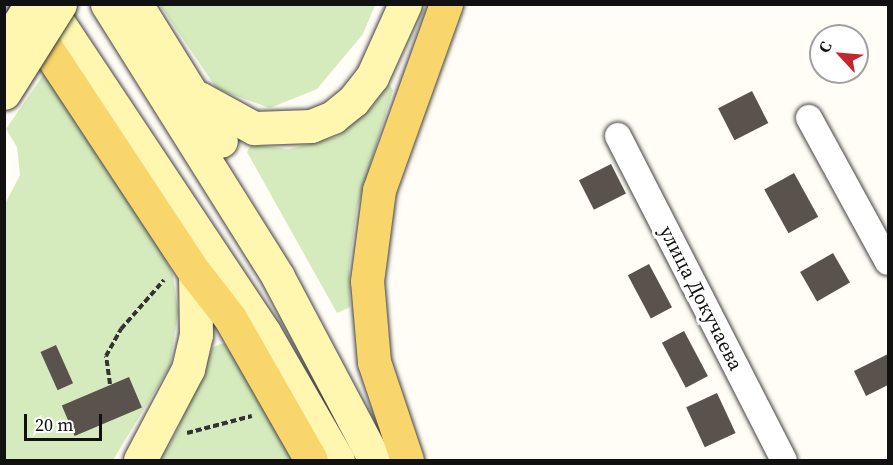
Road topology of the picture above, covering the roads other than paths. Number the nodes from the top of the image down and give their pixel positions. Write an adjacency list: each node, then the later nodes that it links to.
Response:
1 (18, 4): 15 (main road)
2 (32, 4): 9 (main road, bridge)
3 (46, 4): 18 (main road)
4 (60, 4): 10 (main road, bridge)
5 (107, 4): 19 (main road)
6 (136, 4): 11 (main road)
7 (405, 4): 11 (main road)
8 (446, 4): 20 (main road)
9 (4, 47)
10 (4, 93)
11 (192, 94): 20 (main road)
12 (809, 118): 14 (street)
13 (618, 136): 21 (street, улица Докучаева)
14 (888, 262)
15 (191, 266): 16 (main road); 17 (main road)
16 (140, 460)
17 (311, 460)
18 (338, 460)
19 (375, 460)
20 (405, 460)
21 (784, 460)

